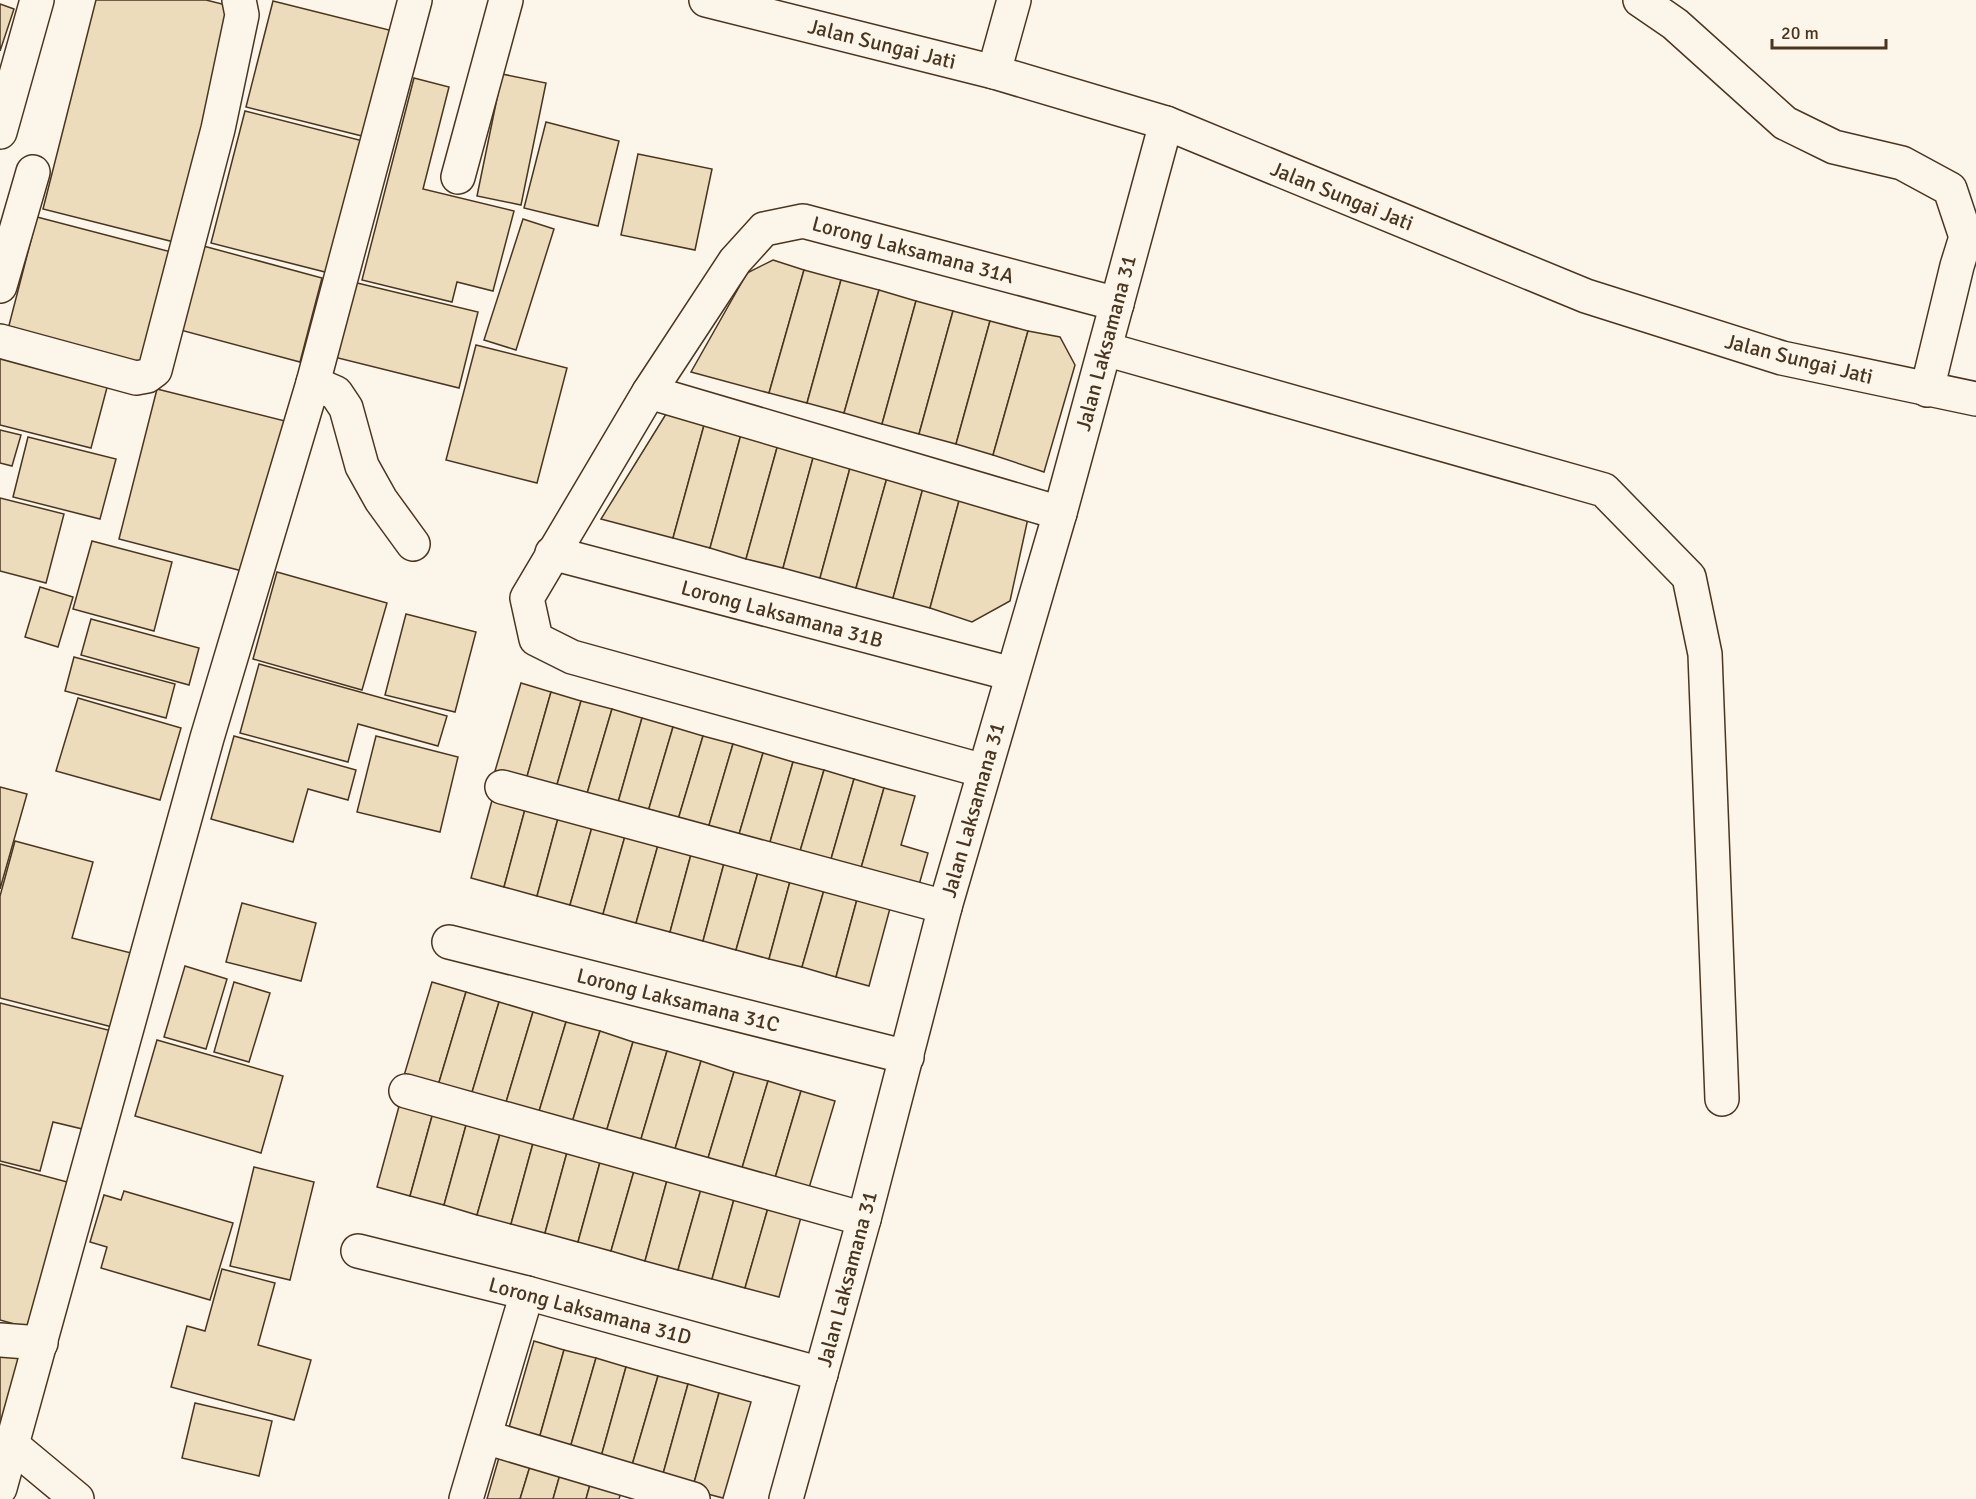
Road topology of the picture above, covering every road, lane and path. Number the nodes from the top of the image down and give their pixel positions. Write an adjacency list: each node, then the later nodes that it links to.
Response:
1 (37, 0): 10 (street)
2 (239, 0): 15 (street)
3 (416, 0): 17 (street)
4 (506, 0): 12 (street)
5 (706, 0): 8 (street, Jalan Sungai Jati)
6 (1014, 0): 8 (street)
7 (1640, 0): 18 (street)
8 (994, 72): 9 (street, Jalan Sungai Jati)
9 (1166, 123): 14 (street, Jalan Laksamana 31); 18 (street, Jalan Sungai Jati)
10 (0, 132)
11 (33, 172): 13 (street)
12 (458, 177)
13 (0, 286)
14 (1117, 304): 16 (street, Jalan Laksamana 31); 19 (street, Lorong Laksamana 31A)
15 (0, 341)
16 (1105, 349): 21 (street, Jalan Laksamana 31); 31 (street)
17 (313, 383): 22 (street); 36 (street)
18 (1927, 390): 20 (street, Jalan Sungai Jati)
19 (649, 392): 21 (street); 23 (street, Lorong Laksamana 31A)
20 (1976, 399)
21 (1060, 513): 24 (street, Jalan Laksamana 31)
22 (413, 544)
23 (552, 553): 24 (street, Lorong Laksamana 31B); 25 (street, Lorong Laksamana 31A)
24 (1012, 675): 25 (street, Jalan Laksamana 31)
25 (984, 771): 27 (street, Jalan Laksamana 31)
26 (502, 787): 27 (street)
27 (945, 907): 29 (street, Jalan Laksamana 31)
28 (448, 942): 29 (street, Lorong Laksamana 31C)
29 (907, 1057): 32 (street, Jalan Laksamana 31)
30 (406, 1091): 32 (street)
31 (1722, 1099)
32 (864, 1219): 37 (street, Jalan Laksamana 31)
33 (358, 1251): 34 (street, Lorong Laksamana 31D)
34 (527, 1293): 37 (street, Lorong Laksamana 31D); 38 (street)
35 (0, 1340): 36 (street)
36 (41, 1343): 39 (street)
37 (821, 1374): 44 (street, Jalan Laksamana 31)
38 (485, 1437): 42 (street); 43 (street)
39 (12, 1445): 40 (street); 41 (street)
40 (0, 1488)
41 (77, 1499)
42 (466, 1499)
43 (693, 1499)
44 (786, 1499)

